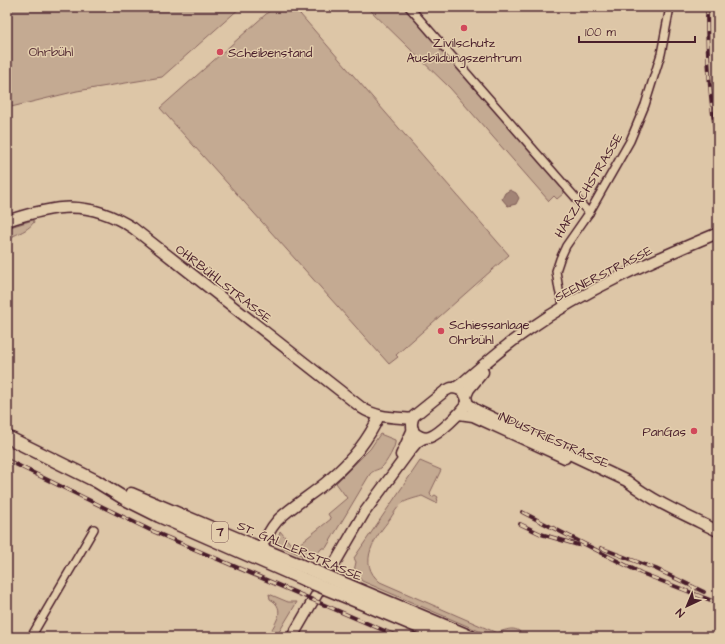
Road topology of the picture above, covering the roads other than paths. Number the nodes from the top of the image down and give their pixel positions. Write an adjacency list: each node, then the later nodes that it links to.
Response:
1 (409, 7): 3 (street)
2 (670, 7): 3 (street, HARZACHSTRASSE)
3 (588, 213): 6 (street, HARZACHSTRASSE)
4 (7, 221): 11 (main road, OHRBÜHLSTRASSE)
5 (718, 233): 6 (main road, SEENERSTRASSE)
6 (564, 307): 7 (main road, SEENERSTRASSE)
7 (505, 346): 8 (main road, SEENERSTRASSE); 9 (main road, SEENERSTRASSE)
8 (455, 388): 9 (main road); 12 (main road, SEENERSTRASSE)
9 (466, 400): 10 (main road, SEENERSTRASSE); 17 (main road, INDUSTRIESTRASSE)
10 (459, 414): 15 (main road, SEENERSTRASSE); 17 (main road, INDUSTRIESTRASSE)
11 (379, 416): 12 (main road, OHRBÜHLSTRASSE); 20 (main road)
12 (412, 419): 13 (main road)
13 (413, 429): 15 (main road); 16 (main road, SEENERSTRASSE)
14 (7, 437): 20 (main road, ST. GALLERSTRASSE / 7)
15 (424, 438): 16 (main road, SEENERSTRASSE)
16 (390, 477): 23 (main road, SEENERSTRASSE)
17 (638, 489): 19 (main road, INDUSTRIESTRASSE)
18 (94, 529): 22 (street)
19 (718, 531)
20 (259, 554): 21 (main road, ST. GALLERSTRASSE / 7, bridge)
21 (344, 590): 24 (main road, ST. GALLERSTRASSE / 7); 25 (main road, ST. GALLERSTRASSE / 7)
22 (31, 637)
23 (292, 637)
24 (443, 637)
25 (471, 637)

